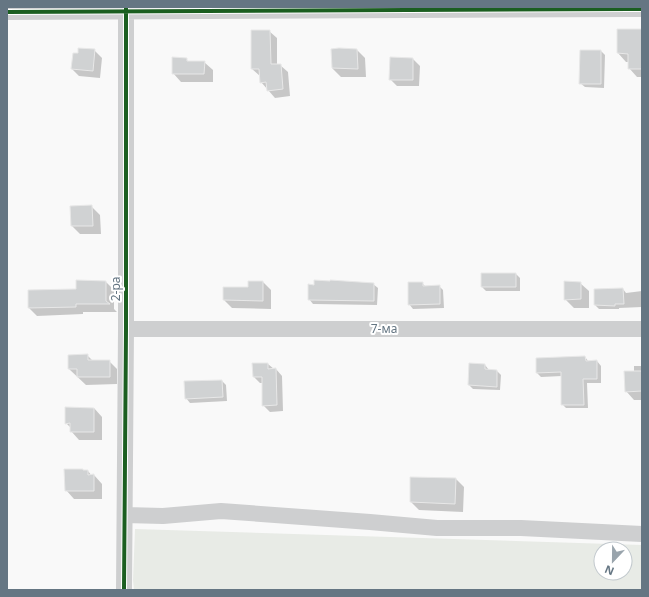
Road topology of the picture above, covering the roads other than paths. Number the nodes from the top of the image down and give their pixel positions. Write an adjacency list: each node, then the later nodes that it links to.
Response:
1 (633, 8): 2 (street)
2 (126, 10): 3 (street); 4 (street, 2-ра)
3 (7, 12)
4 (126, 329): 5 (street, 7-ма); 6 (street, 2-ра)
5 (642, 329)
6 (125, 515): 7 (street); 8 (street, 2-ра)
7 (642, 534)
8 (124, 590)

